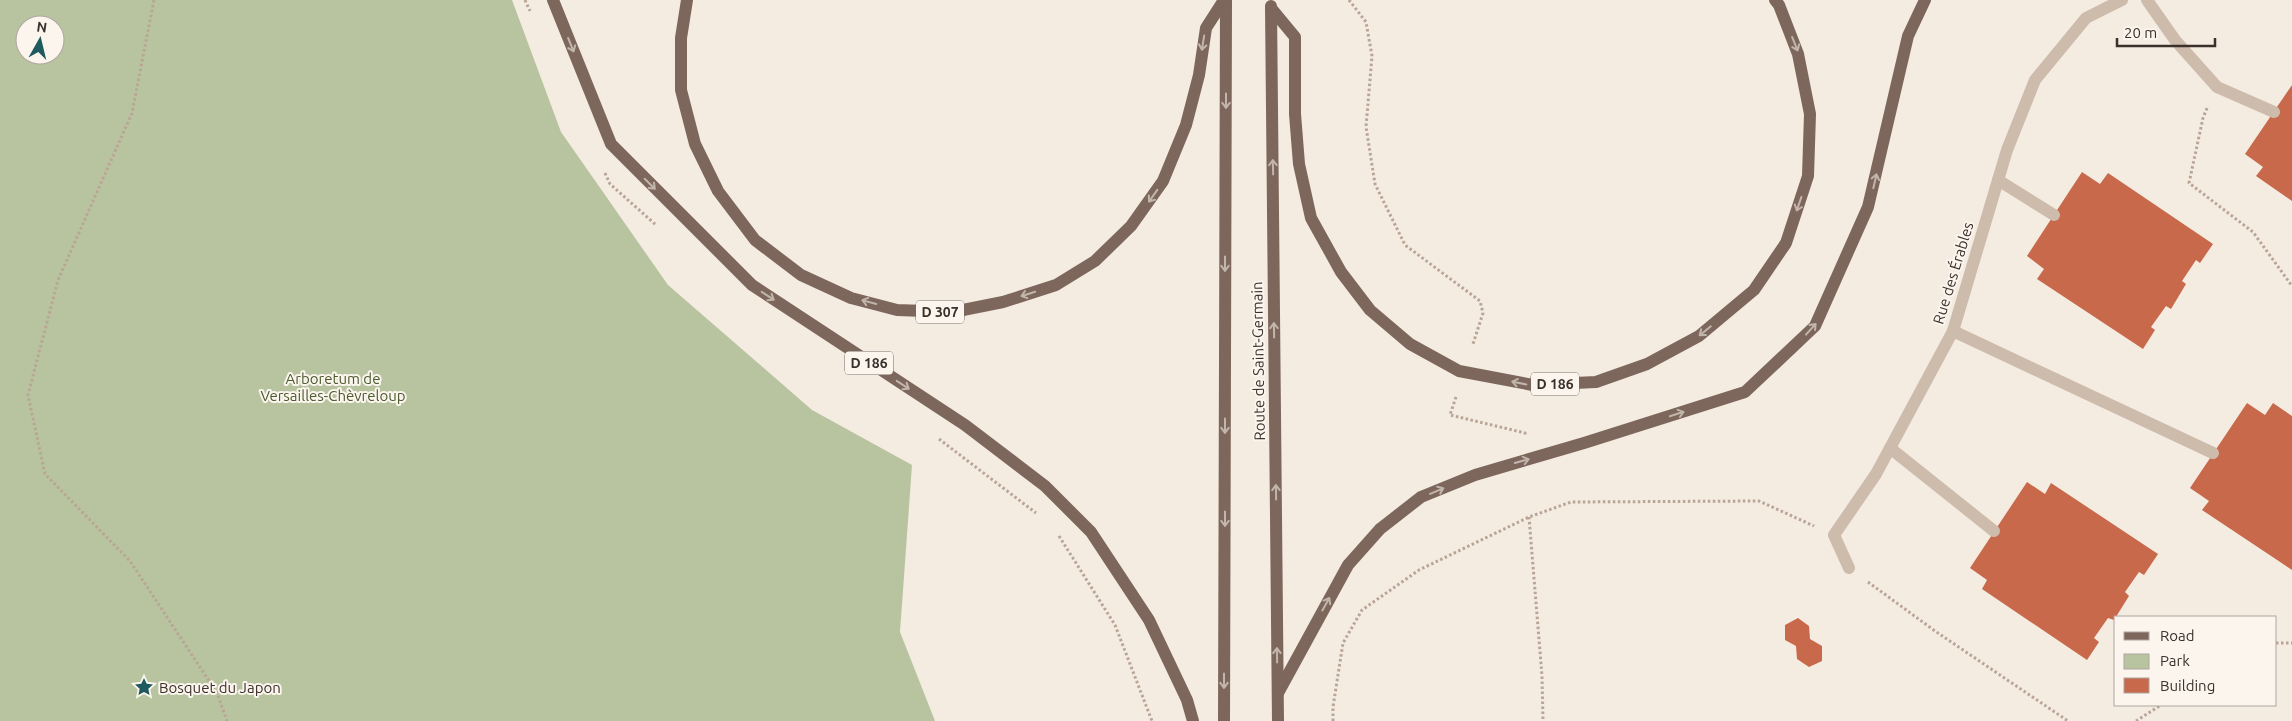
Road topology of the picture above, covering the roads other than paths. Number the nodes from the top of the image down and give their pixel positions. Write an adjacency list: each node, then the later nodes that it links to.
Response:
1 (553, 0): 18 (main road, D 186, one-way to 18)
2 (687, 0): 3 (main road, D 307, one-way to 2)
3 (1225, 0): 19 (main road, Route de Saint-Germain, one-way to 19)
4 (1775, 0): 8 (main road, D 186, one-way to 8)
5 (1925, 0): 17 (main road, D 186, one-way to 5)
6 (2122, 0): 10 (street, Rue des Érables)
7 (2147, 0): 9 (street)
8 (1271, 4): 17 (main road, Route de Saint-Germain / D 186, one-way to 8)
9 (2274, 112)
10 (1998, 180): 11 (street); 12 (street, Rue des Érables)
11 (2054, 215)
12 (1954, 332): 13 (street, Rue des Érables); 14 (street)
13 (1890, 448): 15 (street); 16 (street, Rue des Érables)
14 (2213, 453)
15 (1994, 531)
16 (1849, 568)
17 (1278, 693): 20 (main road, Route de Saint-Germain / D 186)
18 (1193, 721)
19 (1224, 721)
20 (1278, 721)

